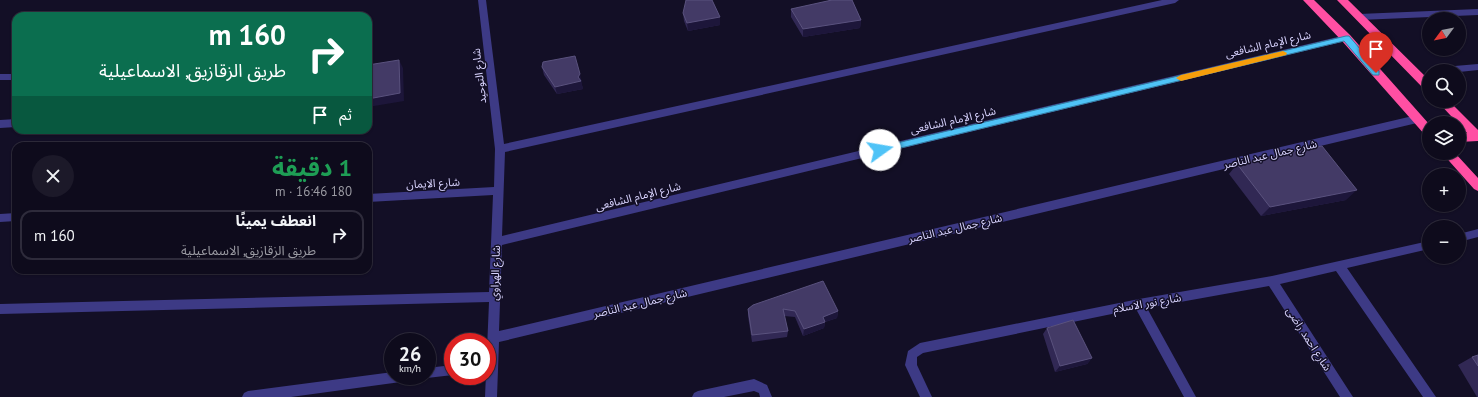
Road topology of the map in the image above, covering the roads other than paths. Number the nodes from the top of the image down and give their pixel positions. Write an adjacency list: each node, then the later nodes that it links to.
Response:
1 (482, 0): 22 (street, شارع التوحيد)
2 (1175, 0): 22 (street)
3 (1308, 0): 7 (highway)
4 (1342, 0): 6 (highway)
5 (1478, 12): 6 (street)
6 (1359, 17): 10 (highway)
7 (1346, 38): 16 (highway); 31 (street, شارع الإمام الشافعى)
8 (1478, 67): 9 (street)
9 (1466, 68)
10 (1415, 72): 11 (street); 14 (highway)
11 (1422, 72)
12 (12, 77): 13 (street)
13 (0, 78)
14 (1422, 80)
15 (1449, 108): 20 (highway)
16 (1417, 119): 19 (highway); 39 (street, شارع جمال عبد الناصر)
17 (12, 123): 18 (street)
18 (0, 124)
19 (1422, 124)
20 (1478, 137): 21 (highway)
21 (1466, 138)
22 (500, 149): 25 (street, شارع الهراوي)
23 (1454, 160): 24 (highway)
24 (1478, 186)
25 (498, 191): 26 (street, شارع الايمان); 31 (street, شارع الهراوي)
26 (372, 198)
27 (12, 217): 28 (street)
28 (0, 218)
29 (1478, 233): 30 (street)
30 (1466, 236)
31 (497, 242): 35 (street, شارع الهراوي)
32 (1422, 247): 33 (street, شارع نور الاسلام)
33 (1339, 266): 34 (street, شارع نور الاسلام); 49 (street)
34 (1272, 281): 36 (street, شارع نور الاسلام); 48 (street, شارع احمد راضى)
35 (494, 297): 37 (street); 38 (street, شارع الهراوي)
36 (1139, 304): 46 (street, شارع نور الاسلام); 47 (street)
37 (0, 309)
38 (493, 333)
39 (496, 337)
40 (384, 379): 42 (street)
41 (490, 385): 43 (street, شارع الهراوي)
42 (248, 397)
43 (491, 397)
44 (698, 397): 45 (street)
45 (766, 397)
46 (926, 397)
47 (1190, 397)
48 (1347, 397)
49 (1430, 397)

